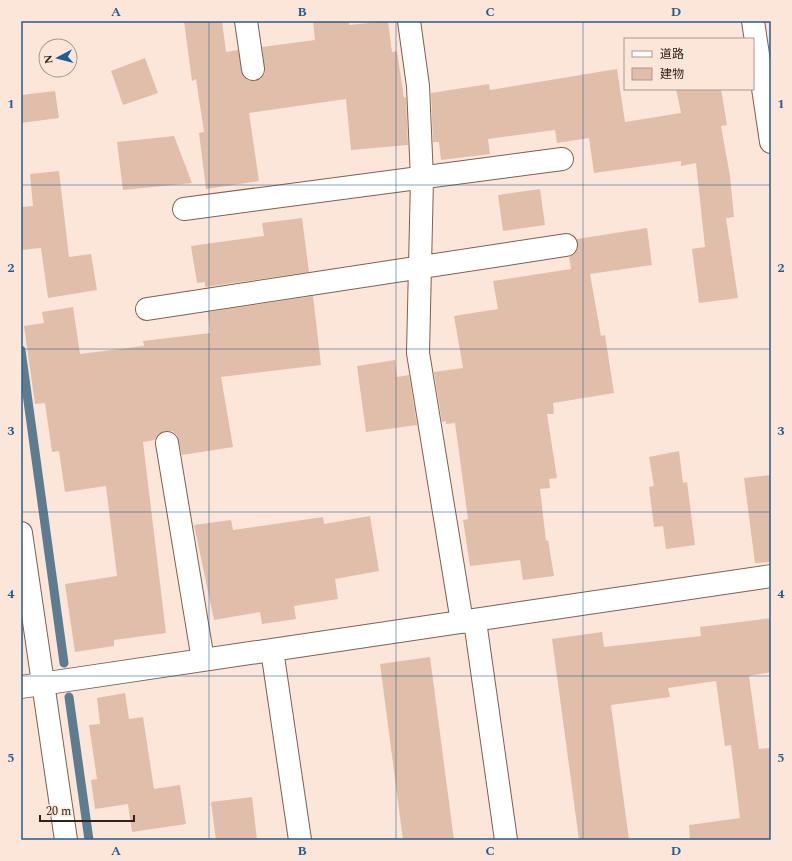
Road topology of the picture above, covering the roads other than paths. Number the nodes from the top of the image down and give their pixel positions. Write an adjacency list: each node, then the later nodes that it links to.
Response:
1 (246, 21): 4 (street)
2 (409, 21): 7 (street)
3 (753, 21): 5 (street)
4 (253, 69)
5 (771, 142)
6 (562, 159): 7 (street)
7 (422, 179): 8 (street); 10 (street)
8 (184, 209)
9 (566, 245): 10 (street)
10 (420, 268): 11 (street); 15 (street)
11 (147, 309)
12 (167, 443): 17 (street)
13 (21, 533): 18 (street)
14 (771, 576): 15 (street)
15 (468, 622): 16 (street); 22 (street)
16 (272, 650): 17 (street); 21 (street)
17 (203, 660): 18 (street)
18 (43, 684): 19 (street); 20 (street)
19 (21, 687)
20 (66, 840)
21 (300, 840)
22 (506, 840)

